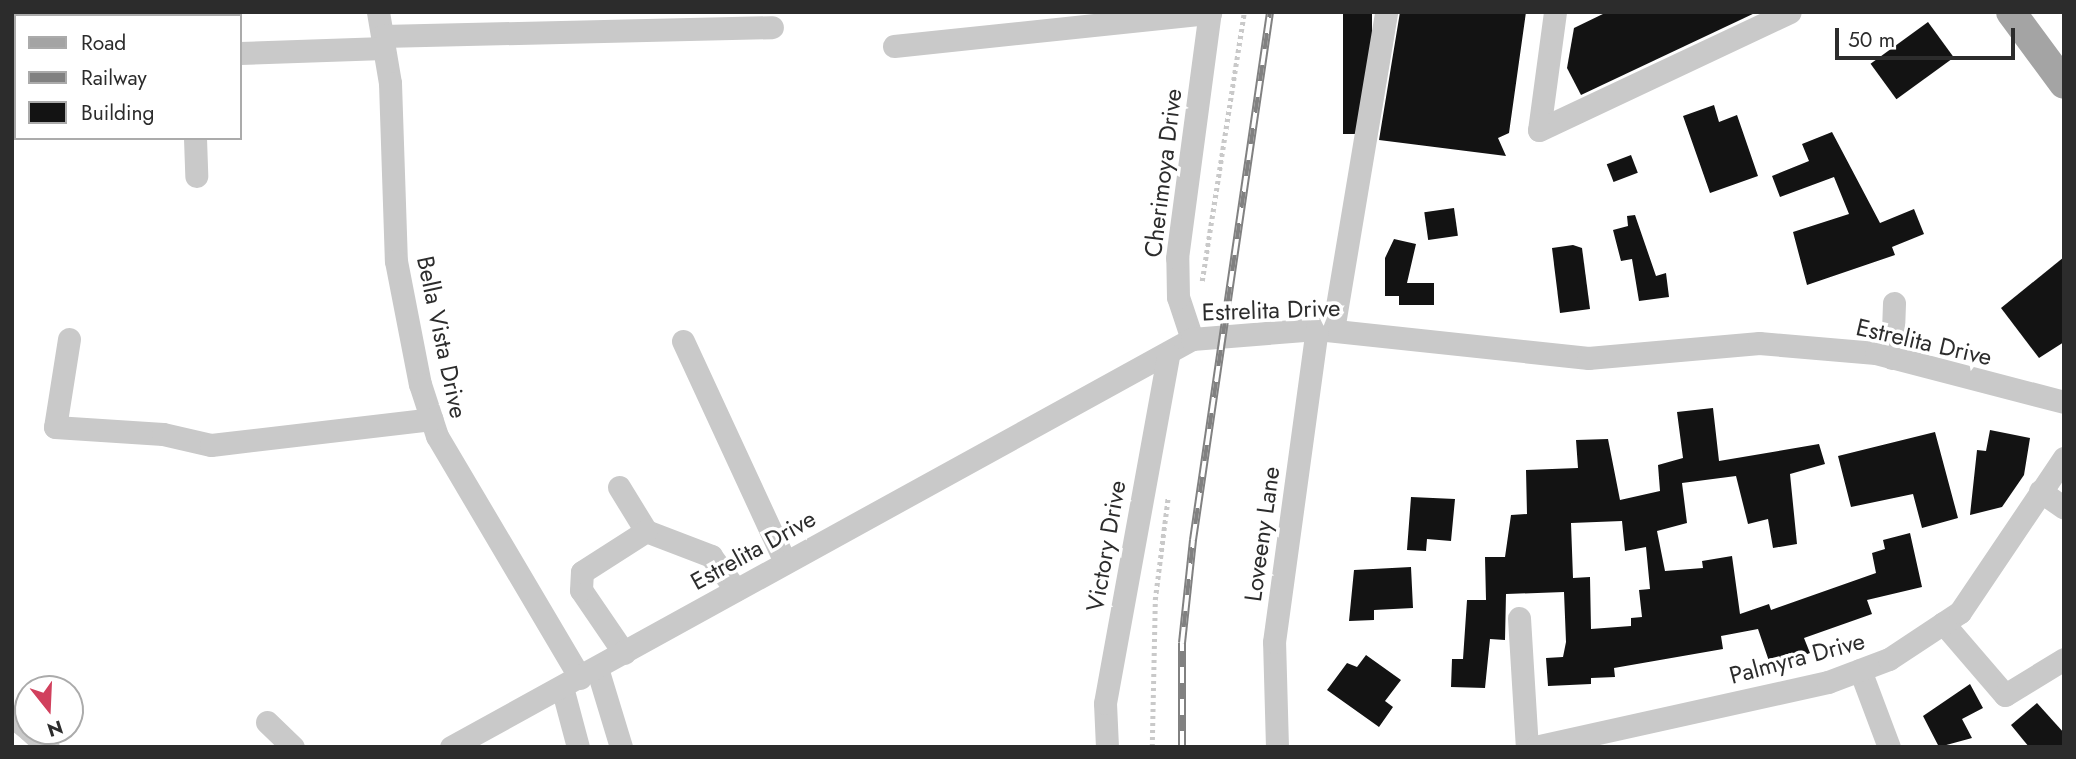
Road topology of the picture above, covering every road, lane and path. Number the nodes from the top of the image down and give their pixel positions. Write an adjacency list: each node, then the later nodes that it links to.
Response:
1 (378, 12): 8 (street, Bella Vista Drive)
2 (1386, 12): 15 (street, Loveeny Lane)
3 (1555, 12): 4 (street)
4 (1790, 12)
5 (2011, 12): 11 (main road)
6 (1210, 13): 9 (street); 17 (street, Cherimoya Drive)
7 (772, 27): 8 (street)
8 (383, 42): 10 (street); 22 (street, Bella Vista Drive)
9 (894, 46)
10 (242, 53)
11 (2064, 84)
12 (195, 140): 13 (street)
13 (196, 176)
14 (1894, 303): 20 (street)
15 (1325, 330): 17 (street, Estrelita Drive); 20 (street, Estrelita Drive); 38 (street, Loveeny Lane)
16 (69, 338): 22 (street)
17 (1192, 339): 19 (street, Estrelita Drive)
18 (683, 341): 28 (street)
19 (1168, 355): 28 (street, Estrelita Drive); 43 (street, Victory Drive)
20 (1892, 358): 21 (street, Estrelita Drive)
21 (2064, 402)
22 (431, 419): 35 (street, Bella Vista Drive)
23 (2064, 458): 25 (street, Palmyra Drive)
24 (619, 487): 27 (street)
25 (2040, 491): 26 (street); 31 (street, Palmyra Drive)
26 (2064, 508)
27 (646, 531): 29 (street); 32 (street)
28 (785, 562): 29 (street, Estrelita Drive)
29 (736, 590): 32 (street, Estrelita Drive)
30 (1520, 618): 44 (street)
31 (1942, 624): 33 (street); 34 (street, Palmyra Drive)
32 (624, 653): 35 (street, Estrelita Drive)
33 (2064, 659)
34 (1860, 670): 37 (street, Palmyra Drive); 46 (street)
35 (580, 678): 40 (street, Estrelita Drive); 41 (street); 42 (street)
36 (267, 722): 39 (street)
37 (1571, 743): 45 (street, Palmyra Drive)
38 (1282, 745)
39 (293, 747)
40 (451, 747)
41 (578, 747)
42 (621, 747)
43 (1107, 747)
44 (1527, 747)
45 (1535, 747)
46 (1889, 747)

